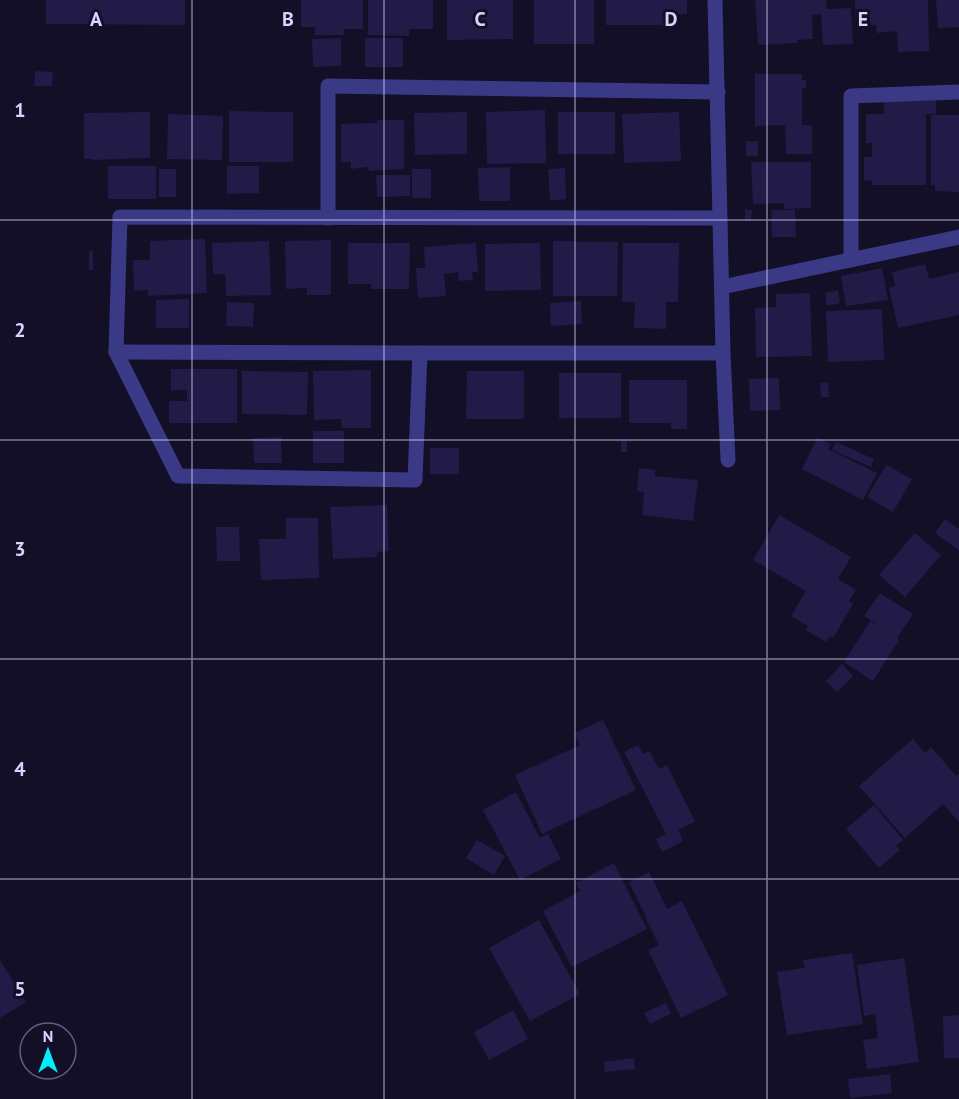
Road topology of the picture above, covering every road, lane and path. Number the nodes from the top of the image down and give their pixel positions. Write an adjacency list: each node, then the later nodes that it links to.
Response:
1 (715, 0): 2 (street)
2 (718, 92): 4 (street); 5 (street)
3 (959, 92): 7 (street)
4 (328, 218): 5 (street); 9 (street)
5 (720, 218): 8 (street)
6 (959, 237): 7 (street)
7 (851, 260): 8 (street)
8 (722, 287): 11 (street)
9 (116, 352): 10 (street); 10 (street)
10 (420, 352): 11 (street)
11 (723, 353): 12 (street)
12 (728, 460)

